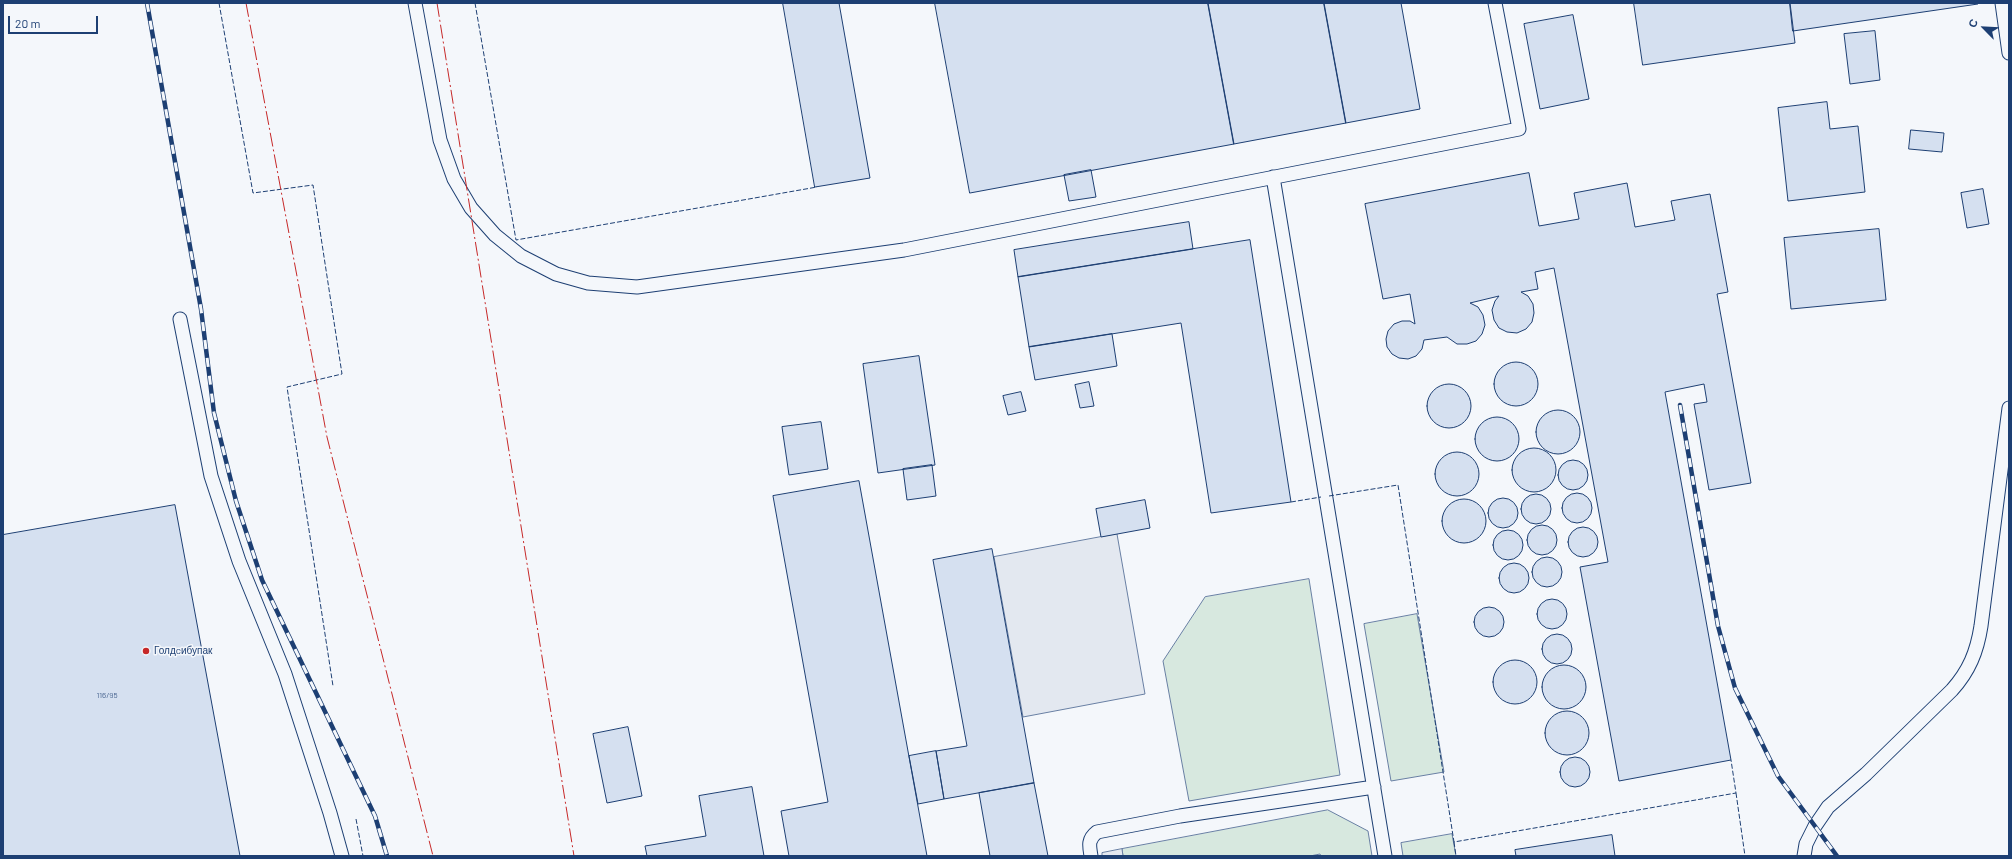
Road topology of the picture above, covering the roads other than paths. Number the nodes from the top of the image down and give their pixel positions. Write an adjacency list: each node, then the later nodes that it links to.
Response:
1 (415, 3): 5 (lane)
2 (1495, 3): 5 (lane)
3 (2002, 3): 4 (lane)
4 (2009, 53)
5 (1273, 177): 8 (lane)
6 (180, 319): 9 (lane)
7 (2009, 408): 12 (lane)
8 (1374, 787): 10 (lane); 11 (lane)
9 (342, 856)
10 (1091, 856)
11 (1385, 856)
12 (1804, 856)

